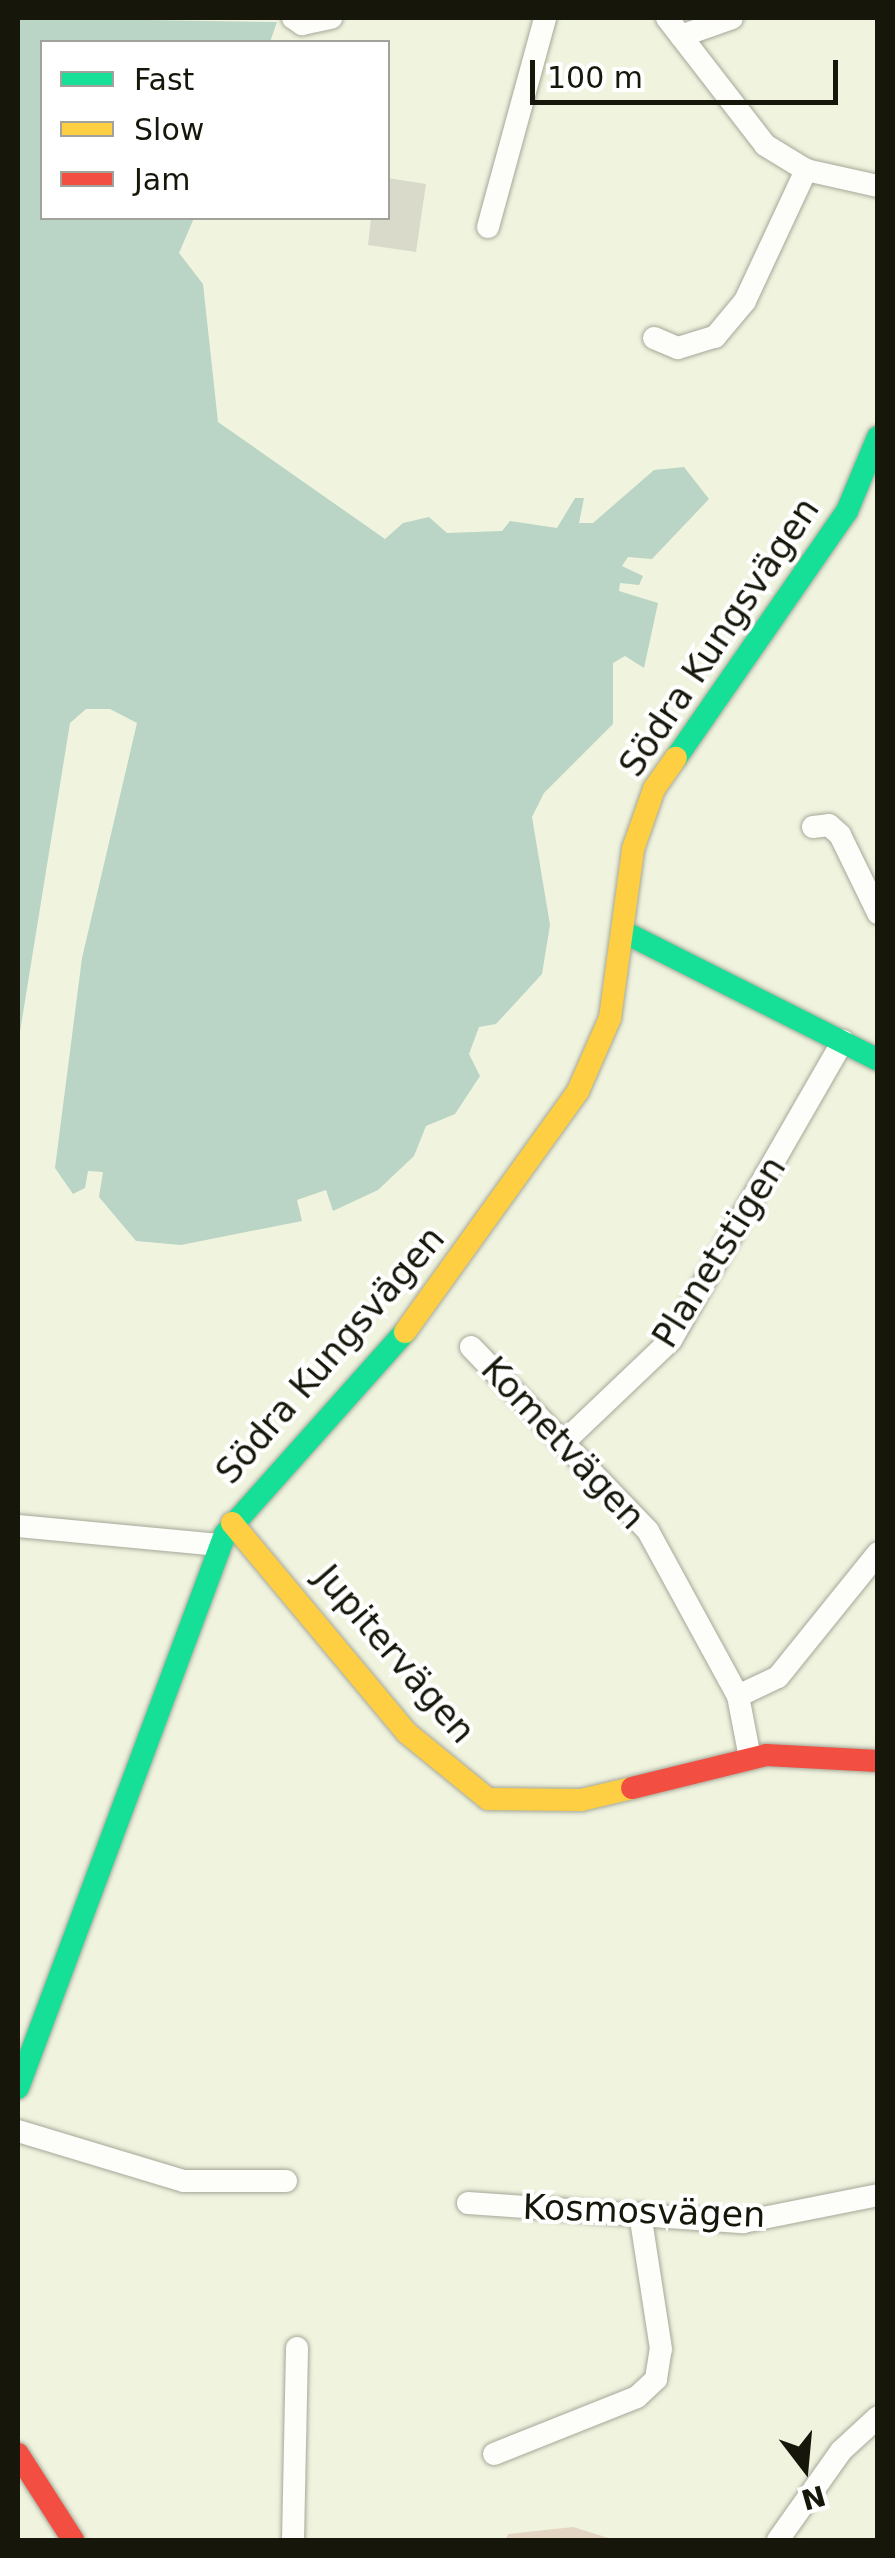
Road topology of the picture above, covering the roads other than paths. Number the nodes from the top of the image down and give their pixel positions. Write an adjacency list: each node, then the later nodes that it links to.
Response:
1 (293, 18): 2 (street)
2 (331, 18)
3 (545, 18): 8 (street)
4 (732, 18): 5 (street)
5 (674, 27): 6 (street)
6 (806, 170): 7 (street); 9 (street)
7 (878, 186)
8 (488, 227)
9 (654, 338)
10 (878, 436): 13 (street, Södra Kungsvägen)
11 (813, 827): 12 (street)
12 (878, 913)
13 (624, 932): 14 (street); 18 (street, Södra Kungsvägen)
14 (843, 1041): 15 (street); 17 (street, Planetstigen)
15 (878, 1060)
16 (471, 1346): 17 (street, Kometvägen)
17 (566, 1440): 22 (street, Kometvägen)
18 (232, 1523): 20 (street, Södra Kungsvägen); 23 (street, Jupitervägen)
19 (18, 1526): 20 (street)
20 (220, 1545): 25 (street, Södra Kungsvägen)
21 (878, 1554): 22 (street)
22 (738, 1696): 23 (street, Kometvägen)
23 (750, 1758): 24 (street, Jupitervägen)
24 (878, 1761)
25 (18, 2088)
26 (18, 2131): 27 (street)
27 (286, 2181)
28 (878, 2195): 30 (street, Kosmosvägen)
29 (468, 2203): 30 (street, Kosmosvägen)
30 (640, 2214): 34 (street)
31 (297, 2348): 36 (street)
32 (878, 2416): 37 (street)
33 (18, 2454): 35 (street)
34 (494, 2454)
35 (73, 2540)
36 (293, 2540)
37 (778, 2540)

